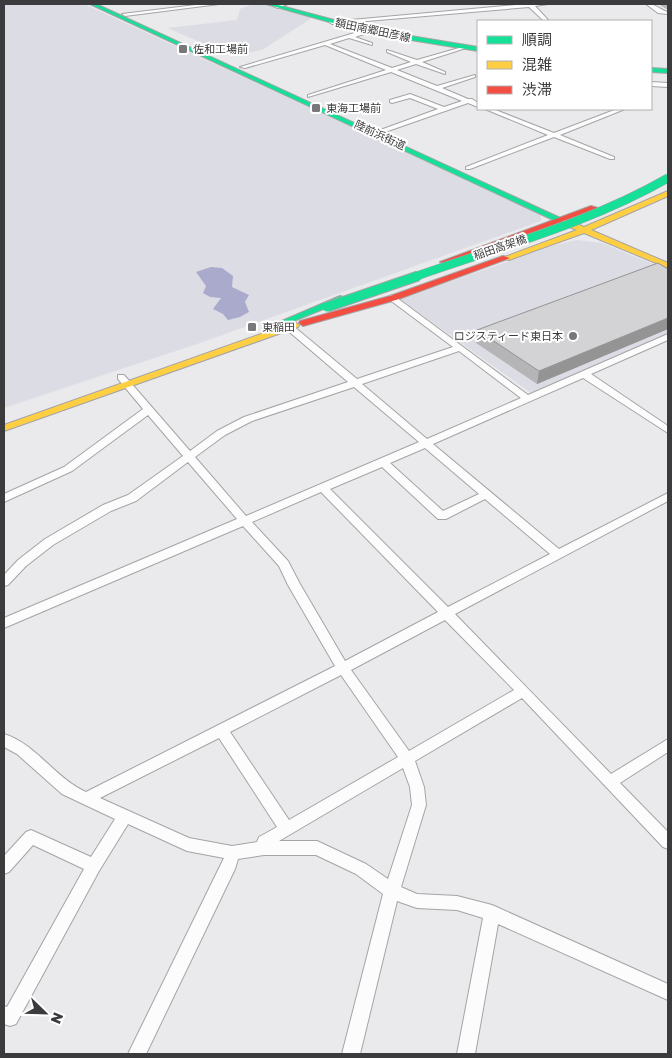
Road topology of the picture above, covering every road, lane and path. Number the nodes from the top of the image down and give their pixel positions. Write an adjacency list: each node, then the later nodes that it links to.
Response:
1 (92, 4): 47 (main road, 陸前浜街道)
2 (103, 4): 9 (main road, 陸前浜街道)
3 (216, 4): 9 (street)
4 (546, 4): 7 (street)
5 (649, 4): 11 (street)
6 (277, 5): 13 (main road, 額田南郷田彦線)
7 (530, 5): 10 (street); 12 (street)
8 (437, 9): 10 (street)
9 (125, 14): 22 (main road, 陸前浜街道)
10 (442, 14): 13 (street)
11 (668, 14)
12 (546, 20)
13 (332, 22): 14 (main road, 額田南郷田彦線)
14 (368, 31): 15 (street); 18 (main road, 額田南郷田彦線)
15 (350, 36): 16 (street); 17 (street)
16 (324, 43): 22 (street); 23 (street)
17 (370, 44)
18 (464, 47): 20 (main road, 額田南郷田彦線); 21 (street)
19 (389, 50): 21 (street)
20 (477, 50)
21 (418, 62): 23 (street); 25 (street)
22 (243, 67): 30 (main road, 陸前浜街道)
23 (392, 71): 29 (street); 30 (street)
24 (661, 71): 28 (street)
25 (442, 73)
26 (473, 76): 29 (street)
27 (652, 84): 28 (street)
28 (666, 85)
29 (437, 88): 33 (street)
30 (310, 96): 38 (main road, 陸前浜街道)
31 (477, 97): 33 (street)
32 (392, 101): 35 (street)
33 (468, 101): 34 (street); 35 (street)
34 (477, 105)
35 (444, 109): 38 (street)
36 (491, 110): 39 (street)
37 (619, 110): 39 (street)
38 (385, 130): 41 (main road, 陸前浜街道)
39 (554, 135): 40 (street); 41 (street)
40 (612, 158)
41 (468, 168): 46 (main road, 陸前浜街道)
42 (668, 173): 46 (main road)
43 (668, 178): 52 (main road, 稲田高架橋, bridge)
44 (668, 185): 52 (main road, 稲田高架橋)
45 (668, 194): 48 (main road)
46 (575, 216): 47 (main road); 48 (main road, 陸前浜街道)
47 (563, 221): 48 (main road, 陸前浜街道); 53 (main road)
48 (590, 228): 49 (main road, 陸前浜街道); 50 (main road, 陸前浜街道); 51 (main road)
49 (668, 257)
50 (668, 266)
51 (393, 298): 53 (main road); 55 (street)
52 (330, 309): 53 (main road)
53 (285, 325): 57 (main road); 58 (street)
54 (668, 337): 56 (street)
55 (460, 348): 58 (street); 59 (street)
56 (583, 373): 59 (street); 63 (street)
57 (124, 381): 60 (street); 61 (main road); 62 (main road)
58 (354, 382): 64 (street); 65 (street)
59 (528, 400): 64 (street)
60 (148, 410): 65 (street); 70 (street)
61 (4, 418)
62 (4, 428)
63 (668, 430)
64 (427, 442): 66 (street); 68 (street)
65 (189, 456): 71 (street); 73 (street)
66 (383, 462): 67 (street); 68 (street)
67 (323, 488): 71 (street); 74 (street)
68 (487, 494): 72 (street)
69 (668, 497): 72 (street)
70 (4, 498)
71 (244, 520): 75 (street); 76 (street)
72 (558, 555): 74 (street)
73 (4, 582)
74 (445, 613): 76 (street); 77 (street)
75 (4, 623)
76 (343, 668): 78 (street); 81 (street)
77 (523, 691): 81 (street); 82 (street)
78 (221, 730): 83 (street); 85 (street)
79 (4, 740): 83 (street)
80 (668, 746): 82 (street)
81 (407, 759): 85 (street); 91 (street)
82 (610, 782): 86 (street)
83 (85, 799): 84 (street)
84 (124, 817): 88 (street); 89 (street)
85 (287, 829): 87 (street)
86 (668, 842)
87 (264, 848): 88 (street); 91 (street)
88 (232, 853): 95 (street)
89 (94, 866): 90 (street); 94 (street)
90 (4, 867)
91 (392, 890): 92 (street); 96 (street)
92 (492, 913): 93 (street); 97 (street)
93 (668, 992)
94 (4, 1014)
95 (138, 1054)
96 (350, 1054)
97 (466, 1054)

